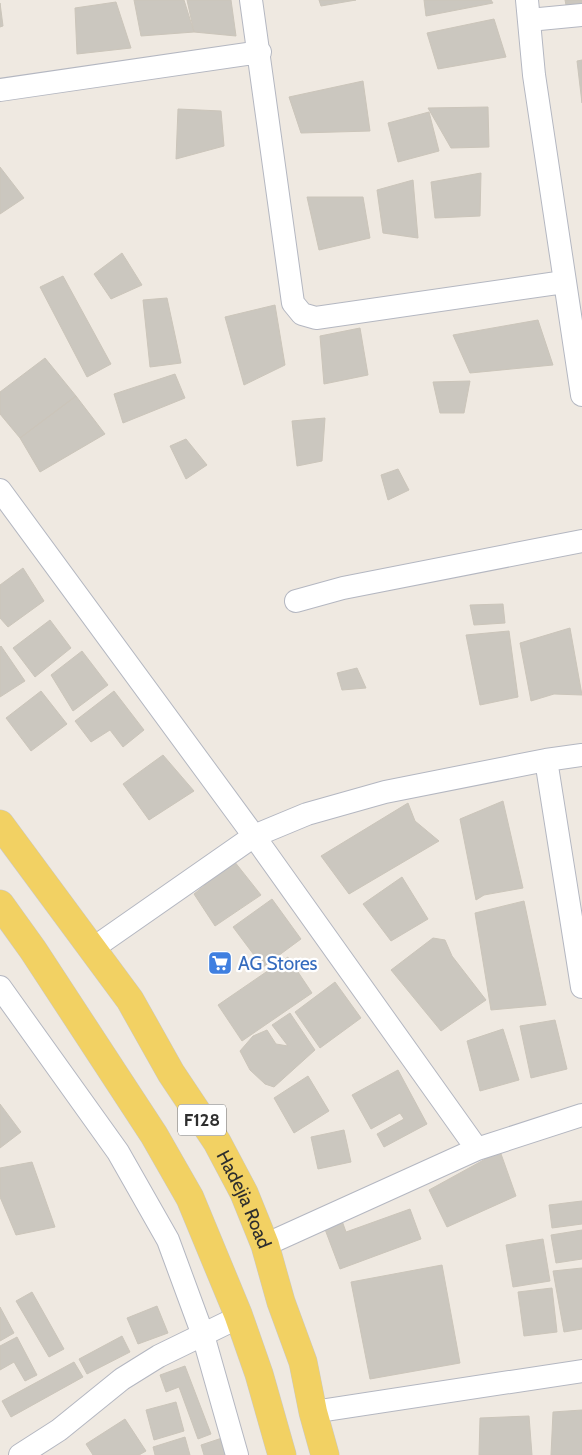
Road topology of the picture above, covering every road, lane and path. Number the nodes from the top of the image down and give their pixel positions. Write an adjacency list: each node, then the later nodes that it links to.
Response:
1 (252, 0): 4 (street)
2 (528, 10): 3 (street); 6 (street)
3 (582, 15)
4 (260, 52): 5 (street); 6 (street)
5 (0, 90)
6 (564, 282): 7 (street)
7 (582, 395)
8 (0, 490): 14 (street)
9 (582, 542): 10 (street)
10 (296, 601)
11 (582, 755): 12 (street)
12 (546, 760): 14 (street); 18 (street)
13 (0, 824): 16 (main road, Hadejia Road / F128)
14 (254, 836): 16 (street); 20 (street)
15 (0, 904): 22 (main road, F128)
16 (92, 949): 21 (main road, Hadejia Road / F128)
17 (0, 987): 23 (street)
18 (582, 988)
19 (582, 1115): 20 (street)
20 (477, 1149): 21 (street)
21 (265, 1245): 25 (main road, Hadejia Road / F128)
22 (239, 1317): 23 (street); 28 (main road, F128)
23 (203, 1335): 26 (street); 27 (street)
24 (582, 1371): 25 (street)
25 (313, 1412): 29 (main road, Hadejia Road / F128)
26 (20, 1455)
27 (237, 1455)
28 (282, 1455)
29 (325, 1455)

